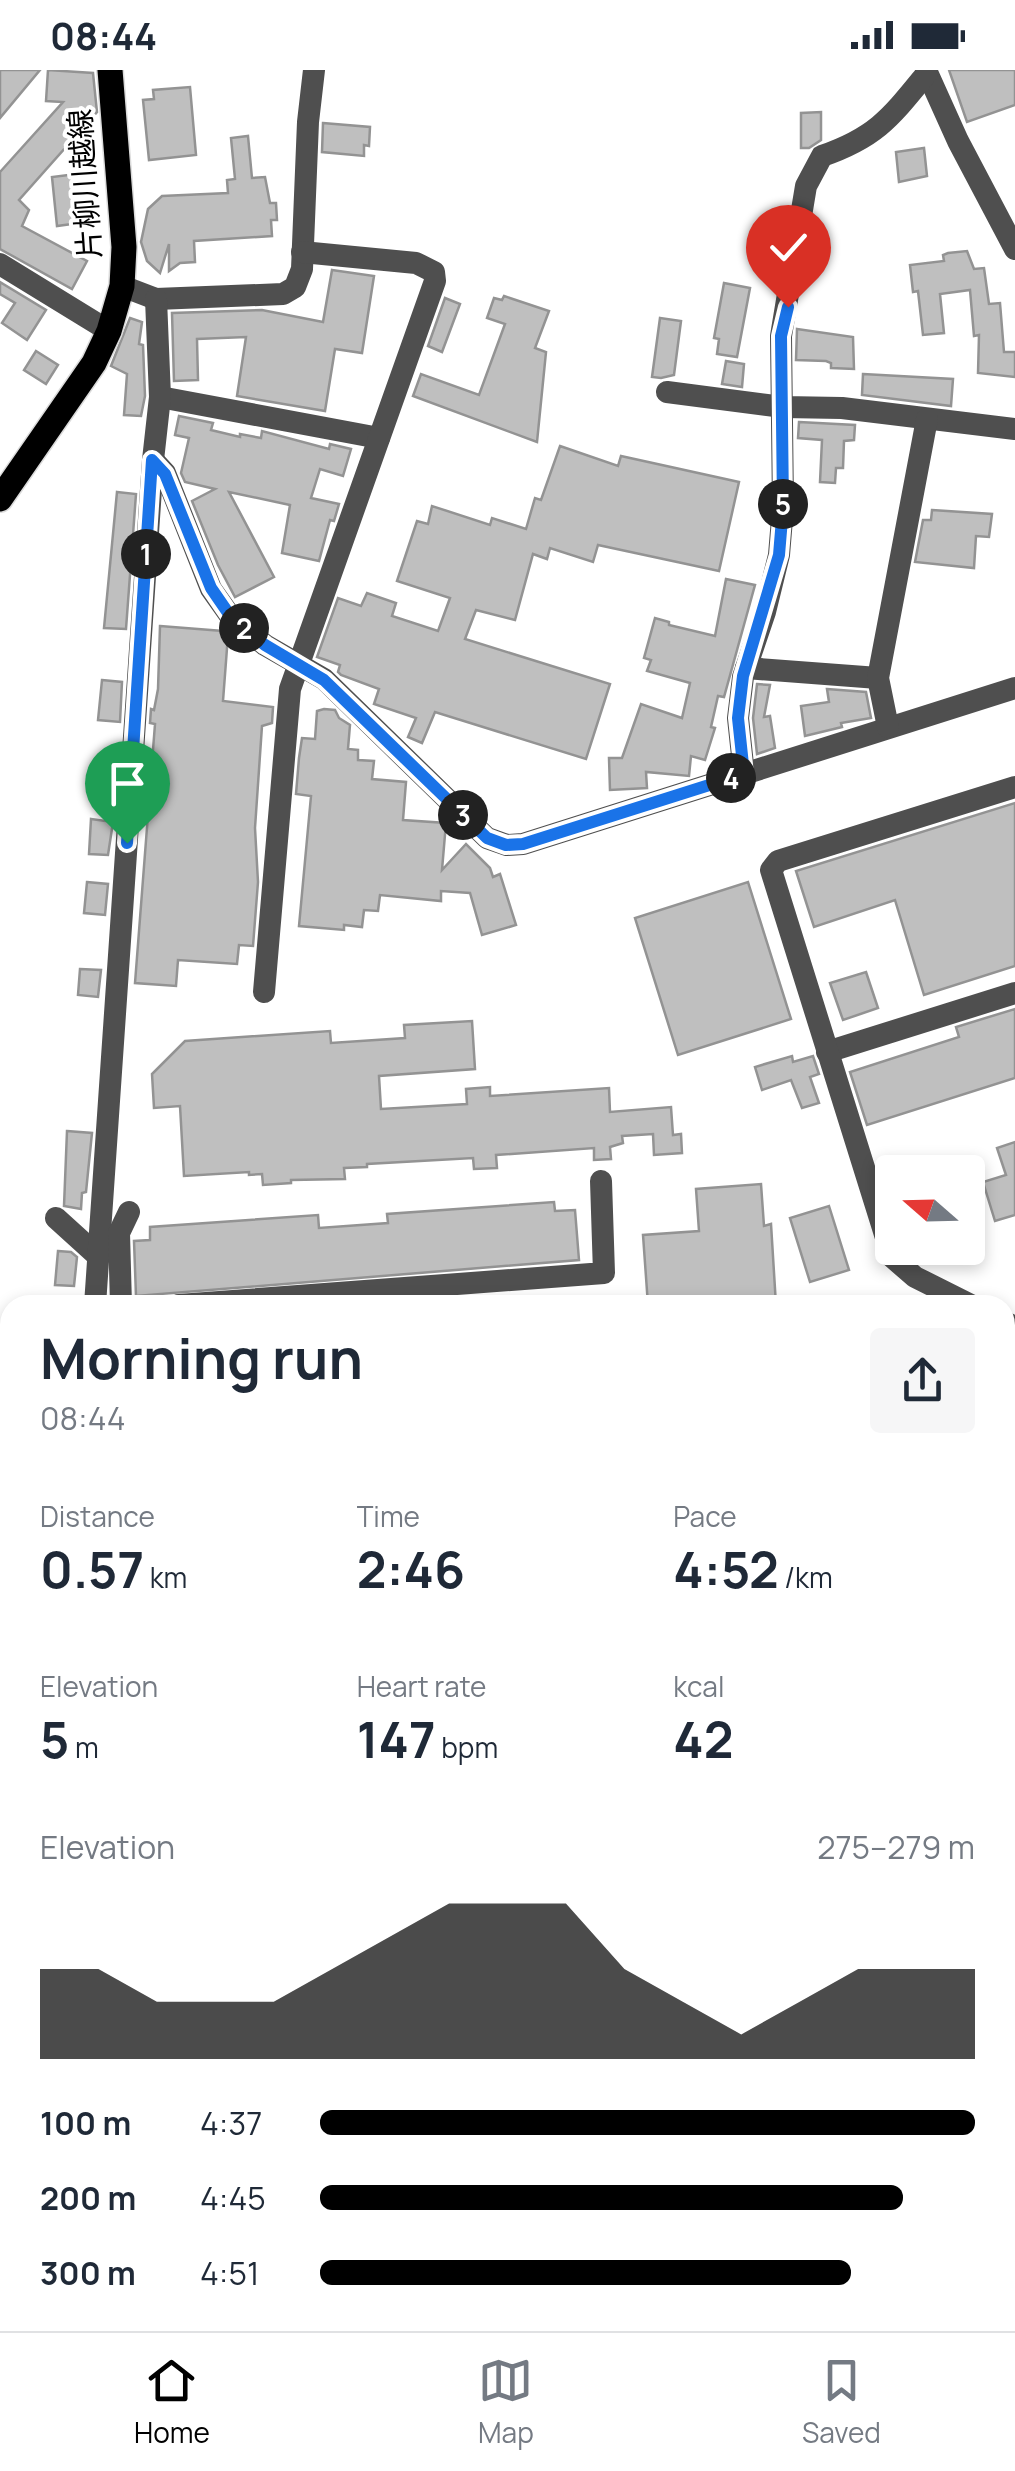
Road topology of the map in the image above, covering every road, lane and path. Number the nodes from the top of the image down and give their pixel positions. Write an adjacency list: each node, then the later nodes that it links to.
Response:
1 (110, 70): 7 (main road, 片柳川越線)
2 (314, 70): 5 (street)
3 (926, 72): 4 (street); 12 (street)
4 (1015, 249)
5 (302, 252): 8 (street); 15 (street)
6 (0, 264): 9 (street)
7 (122, 286): 8 (street); 9 (main road, 片柳川越線)
8 (156, 299): 11 (street)
9 (109, 331): 17 (main road, 片柳川越線)
10 (667, 392): 12 (street)
11 (160, 397): 15 (street); 16 (street)
12 (783, 407): 13 (street); 19 (street)
13 (927, 420): 14 (street); 20 (street)
14 (1015, 430)
15 (379, 438): 18 (street)
16 (152, 460): 18 (street); 31 (street)
17 (0, 499)
18 (298, 662): 23 (street); 25 (street)
19 (746, 668): 20 (street); 23 (street)
20 (878, 678): 22 (street)
21 (1015, 688): 22 (street)
22 (888, 727): 23 (street)
23 (744, 774)
24 (1015, 787): 27 (street)
25 (264, 992)
26 (1015, 993): 27 (street)
27 (827, 1052): 35 (street)
28 (601, 1180): 34 (street)
29 (129, 1212): 33 (street)
30 (56, 1218): 31 (street)
31 (100, 1257): 32 (street)
32 (96, 1295)
33 (122, 1295)
34 (312, 1295)
35 (951, 1295)

